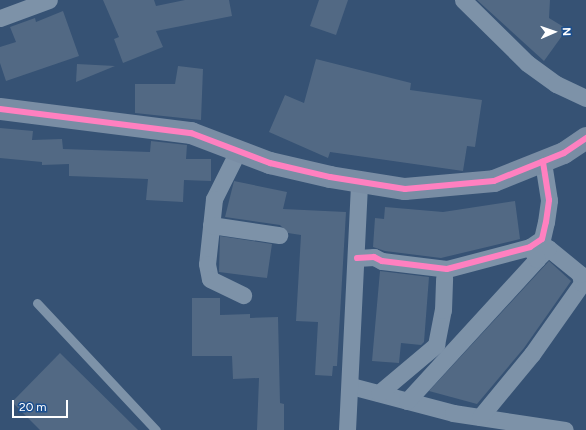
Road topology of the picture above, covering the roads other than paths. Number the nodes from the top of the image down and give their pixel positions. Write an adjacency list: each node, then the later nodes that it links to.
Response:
1 (49, 0): 3 (street)
2 (463, 0): 4 (street)
3 (0, 18)
4 (586, 98)
5 (0, 109): 7 (street)
6 (586, 138): 8 (street)
7 (238, 151): 9 (street); 10 (street)
8 (542, 161): 9 (street); 12 (street)
9 (359, 182): 13 (street)
10 (211, 225): 11 (street); 15 (street)
11 (279, 235)
12 (534, 253): 13 (street); 19 (street); 20 (street)
13 (357, 261): 17 (street)
14 (444, 278): 18 (street)
15 (243, 295)
16 (37, 303): 21 (lane)
17 (351, 386): 18 (street); 22 (street)
18 (379, 393): 19 (street)
19 (407, 401): 20 (street)
20 (480, 417): 23 (street)
21 (156, 430)
22 (347, 430)
23 (565, 430)

